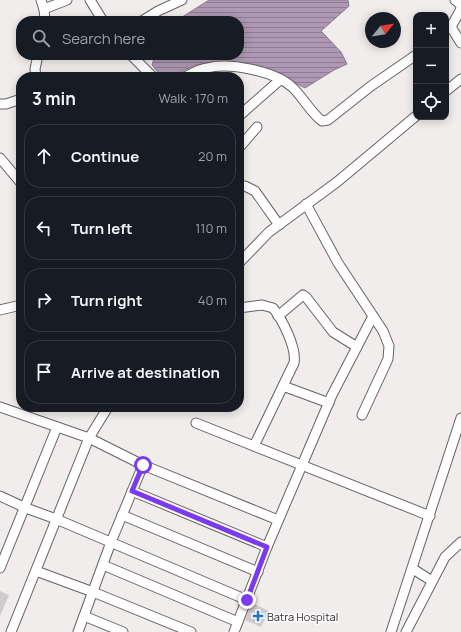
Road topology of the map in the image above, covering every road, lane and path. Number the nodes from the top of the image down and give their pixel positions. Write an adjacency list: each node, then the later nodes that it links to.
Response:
1 (41, 0): 7 (street)
2 (67, 0): 7 (street)
3 (90, 0): 9 (street)
4 (182, 0): 10 (street)
5 (455, 0): 6 (street)
6 (461, 8): 11 (street)
7 (44, 9): 8 (street)
8 (45, 16)
9 (100, 16)
10 (150, 16)
11 (449, 28)
12 (449, 31): 13 (street)
13 (461, 43)
14 (413, 57): 20 (street)
15 (37, 60): 17 (street)
16 (136, 60): 18 (street)
17 (35, 72)
18 (148, 72)
19 (196, 72): 20 (street)
20 (281, 79): 25 (street)
21 (461, 79): 22 (street)
22 (449, 89)
23 (16, 101): 24 (street)
24 (0, 104)
25 (244, 112)
26 (413, 118): 32 (street)
27 (257, 127): 28 (street)
28 (244, 142)
29 (0, 158): 30 (street)
30 (16, 177)
31 (244, 186): 33 (street)
32 (306, 204): 33 (street); 39 (street)
33 (279, 224): 34 (street)
34 (244, 258)
35 (16, 306): 37 (street)
36 (244, 307): 38 (street)
37 (0, 310)
38 (278, 316): 40 (street); 41 (street)
39 (373, 316): 40 (street); 47 (street)
40 (357, 347): 42 (street)
41 (283, 386): 42 (street); 52 (street)
42 (329, 403): 54 (street)
43 (0, 406): 44 (street)
44 (16, 412)
45 (16, 412): 50 (street)
46 (104, 412): 51 (street)
47 (362, 415)
48 (461, 418): 59 (street)
49 (196, 423): 52 (street)
50 (57, 427): 51 (street); 57 (street)
51 (89, 438): 53 (street); 60 (street)
52 (254, 446): 54 (street)
53 (143, 465): 55 (street); 61 (street)
54 (302, 466): 59 (street); 61 (street)
55 (132, 491): 58 (street); 64 (street)
56 (0, 496): 57 (street)
57 (26, 508): 60 (street); 66 (street)
58 (122, 515): 62 (street); 69 (street)
59 (430, 516): 67 (street)
60 (56, 519): 62 (street); 68 (street)
61 (278, 520): 64 (street)
62 (111, 542): 65 (street); 72 (street)
63 (461, 542): 70 (street)
64 (267, 547): 69 (street)
65 (102, 566): 71 (street); 74 (street)
66 (0, 568)
67 (413, 569): 70 (street); 80 (street)
68 (36, 570): 71 (street); 75 (street)
69 (258, 572): 72 (street)
70 (432, 581): 81 (street)
71 (93, 592): 73 (street); 78 (street)
72 (247, 600): 74 (street)
73 (84, 616): 76 (street); 77 (street)
74 (238, 622): 79 (street)
75 (11, 632)
76 (78, 632)
77 (123, 632)
78 (191, 632)
79 (234, 632)
80 (391, 632)
81 (406, 632)

